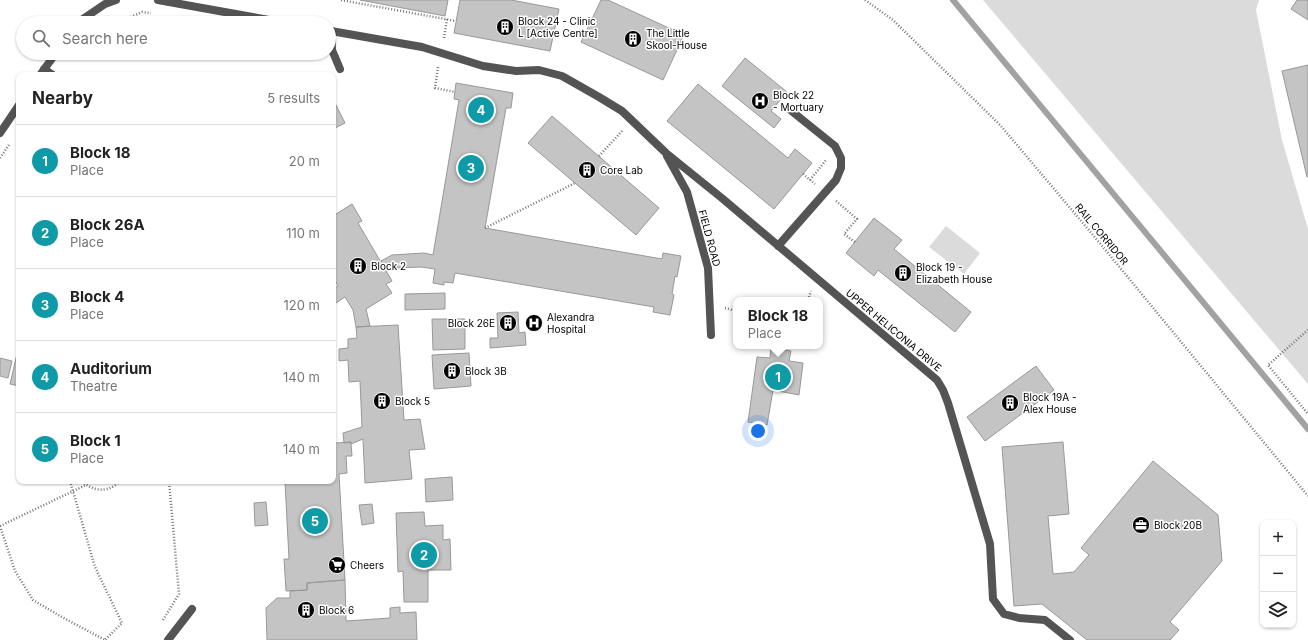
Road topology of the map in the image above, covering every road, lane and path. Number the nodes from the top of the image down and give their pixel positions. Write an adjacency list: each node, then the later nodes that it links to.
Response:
1 (116, 0): 6 (lane)
2 (158, 0): 8 (lane)
3 (341, 0): 9 (path)
4 (865, 0): 37 (path, RAIL CORRIDOR)
5 (156, 14): 7 (path)
6 (87, 16)
7 (133, 16)
8 (247, 16)
9 (456, 21)
10 (336, 32): 17 (lane)
11 (51, 60): 14 (lane)
12 (336, 60): 13 (lane)
13 (340, 69)
14 (42, 72)
15 (16, 109): 18 (lane)
16 (789, 109): 25 (lane)
17 (632, 120): 19 (lane); 20 (path)
18 (0, 133)
19 (666, 153): 28 (lane, UPPER HELICONIA DRIVE); 30 (lane, FIELD ROAD)
20 (599, 156)
21 (826, 159): 23 (path)
22 (803, 174): 23 (path)
23 (810, 180): 25 (path)
24 (575, 183): 26 (path)
25 (825, 192): 27 (path); 28 (lane)
26 (485, 228)
27 (855, 242)
28 (778, 246): 43 (lane, UPPER HELICONIA DRIVE)
29 (1308, 330): 31 (path)
30 (711, 335)
31 (1308, 414)
32 (71, 484): 36 (path)
33 (117, 484): 35 (path)
34 (169, 484): 40 (path)
35 (86, 485): 36 (path)
36 (72, 492): 38 (path); 41 (path)
37 (1308, 496)
38 (0, 526): 41 (path)
39 (192, 609): 42 (lane)
40 (161, 624)
41 (105, 640)
42 (168, 640)
43 (1070, 640)

